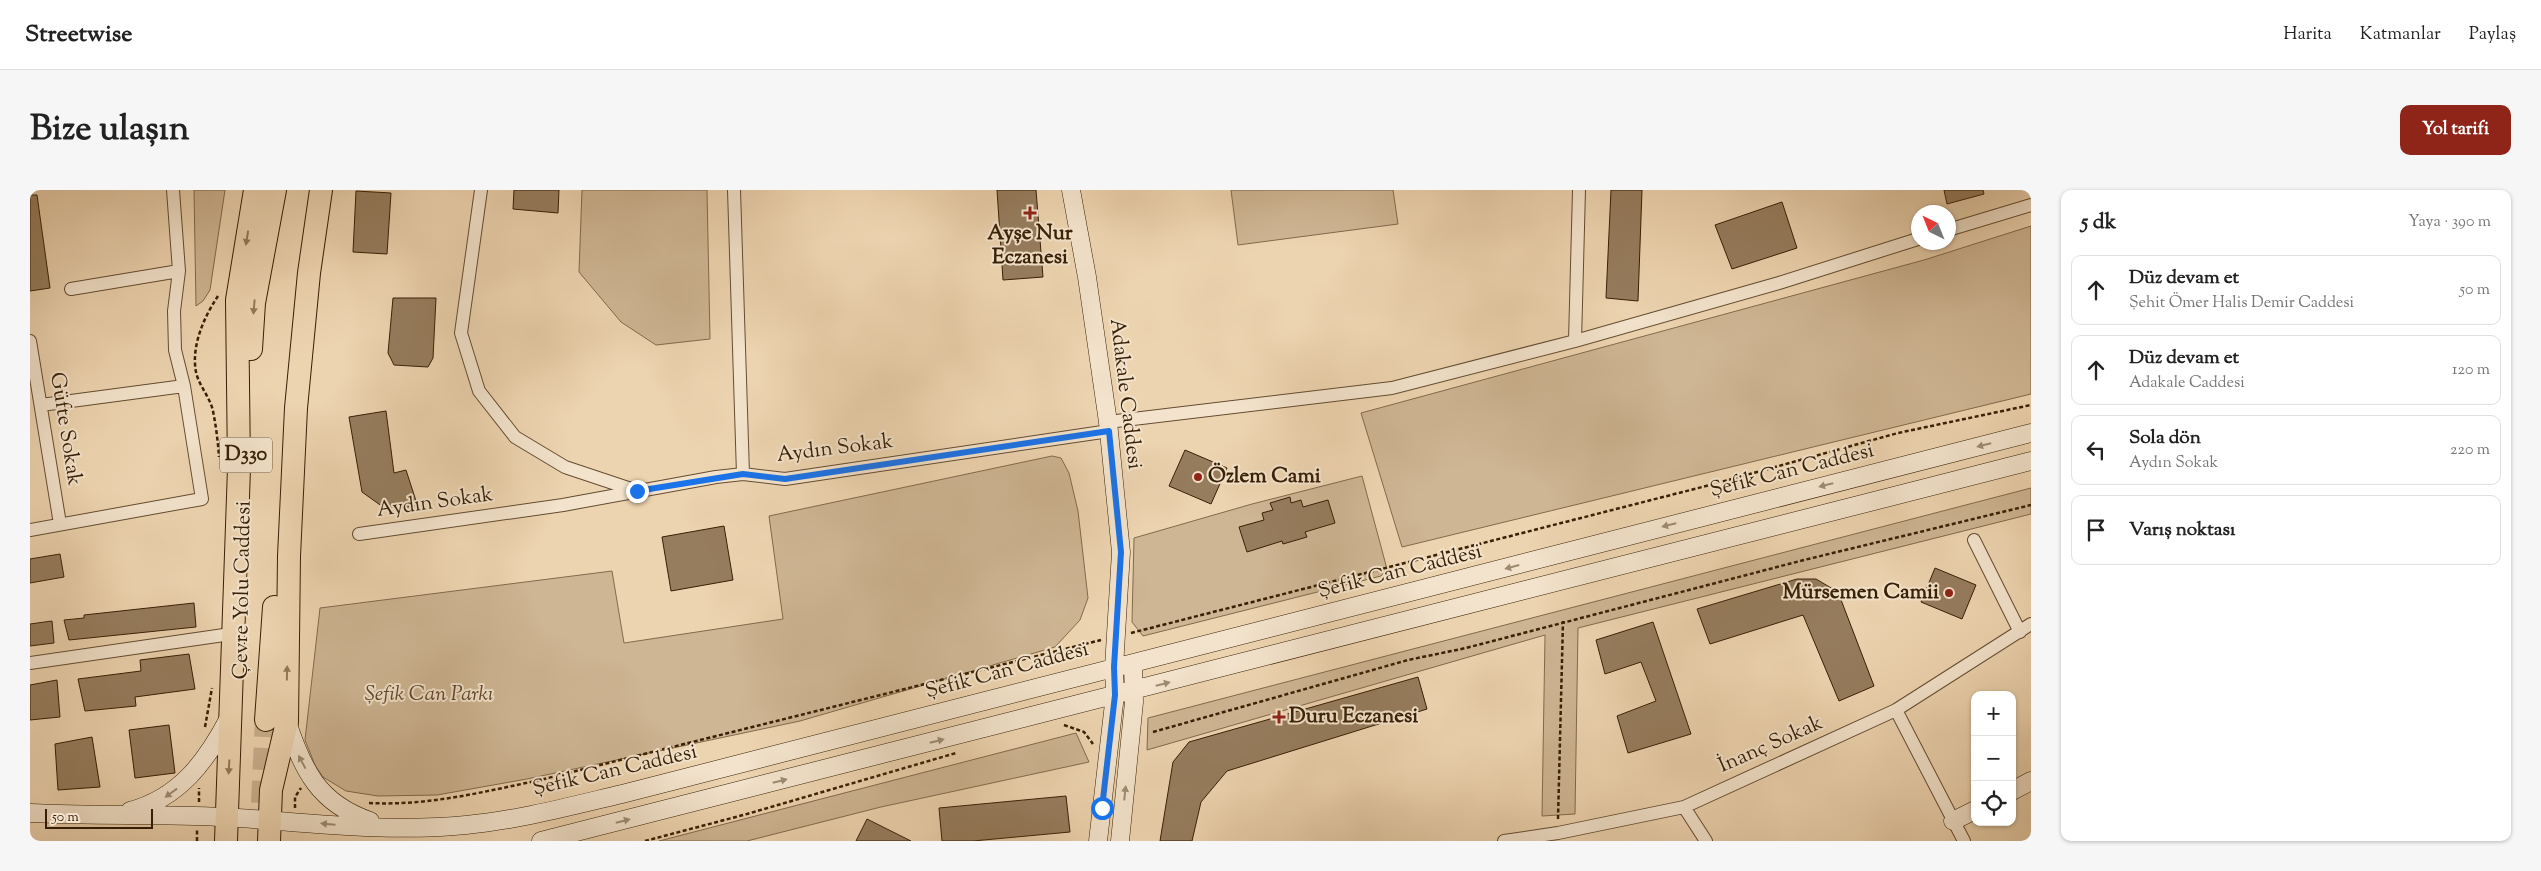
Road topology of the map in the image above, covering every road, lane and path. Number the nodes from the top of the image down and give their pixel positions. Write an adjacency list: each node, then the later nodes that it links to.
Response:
1 (173, 190): 13 (street)
2 (255, 190): 44 (highway, one-way to 44)
3 (275, 190): 44 (highway, Çevre Yolu Caddesi / D330, one-way to 44)
4 (310, 190): 45 (highway, Çevre Yolu Caddesi)
5 (321, 190): 45 (highway, one-way to 5)
6 (481, 190): 26 (street)
7 (734, 190): 25 (street)
8 (1071, 190): 21 (main road, Adakale Caddesi)
9 (1579, 190): 17 (street)
10 (2031, 205): 11 (street)
11 (1956, 228)
12 (1911, 241): 17 (street, Aydın Sokak)
13 (179, 271): 14 (street); 18 (street)
14 (71, 289)
15 (219, 296): 23 (path)
16 (30, 341): 19 (street, Güfte Sokak)
17 (1575, 341): 21 (street, Aydın Sokak)
18 (184, 386): 19 (street); 28 (street)
19 (41, 405): 28 (street, Güfte Sokak)
20 (2031, 405): 36 (path)
21 (1108, 426): 25 (street, Aydın Sokak); 36 (main road, Adakale Caddesi)
22 (2031, 433): 38 (main road, Şefik Can Caddesi, one-way to 38)
23 (220, 460)
24 (2031, 461): 41 (main road, one-way to 24)
25 (743, 474): 26 (street, Aydın Sokak)
26 (637, 491): 30 (street, Aydın Sokak)
27 (2031, 505): 32 (path)
28 (60, 524): 29 (street)
29 (30, 530)
30 (359, 534)
31 (1974, 540): 34 (street)
32 (1563, 621): 47 (path); 61 (path)
33 (2031, 624): 34 (street, İnanç Sokak)
34 (2020, 632): 43 (street, İnanç Sokak)
35 (224, 635): 37 (street)
36 (1116, 636): 39 (main road, Adakale Caddesi); 52 (path)
37 (30, 663)
38 (1133, 663): 39 (main road, Şefik Can Caddesi); 41 (main road)
39 (1114, 667): 42 (main road, Adakale Caddesi); 59 (main road, Şefik Can Caddesi)
40 (213, 683): 46 (path)
41 (1134, 691): 42 (main road); 65 (main road, one-way to 41)
42 (1115, 695): 63 (main road, one-way to 42); 64 (main road, Adakale Caddesi)
43 (1896, 710): 53 (street, İnanç Sokak); 58 (street)
44 (236, 718): 56 (main road, one-way to 56); 57 (highway, one-way to 57)
45 (276, 721): 50 (highway); 59 (main road, one-way to 45)
46 (204, 732)
47 (1153, 732)
48 (2031, 781): 49 (main road)
49 (2016, 789)
50 (271, 790): 51 (path); 60 (highway)
51 (298, 790)
52 (366, 802)
53 (1684, 807): 61 (street, İnanç Sokak); 67 (street)
54 (1971, 812): 58 (main road)
55 (30, 813): 56 (main road)
56 (111, 816): 57 (main road, Şefik Can Caddesi)
57 (226, 818): 60 (main road, Şefik Can Caddesi); 62 (highway)
58 (1953, 821): 68 (street)
59 (394, 829): 60 (main road, Şefik Can Caddesi, one-way to 60)
60 (269, 831)
61 (1558, 837): 66 (street, İnanç Sokak)
62 (226, 841)
63 (541, 841)
64 (1098, 841)
65 (1120, 841)
66 (1504, 841)
67 (1706, 841)
68 (1964, 841)

